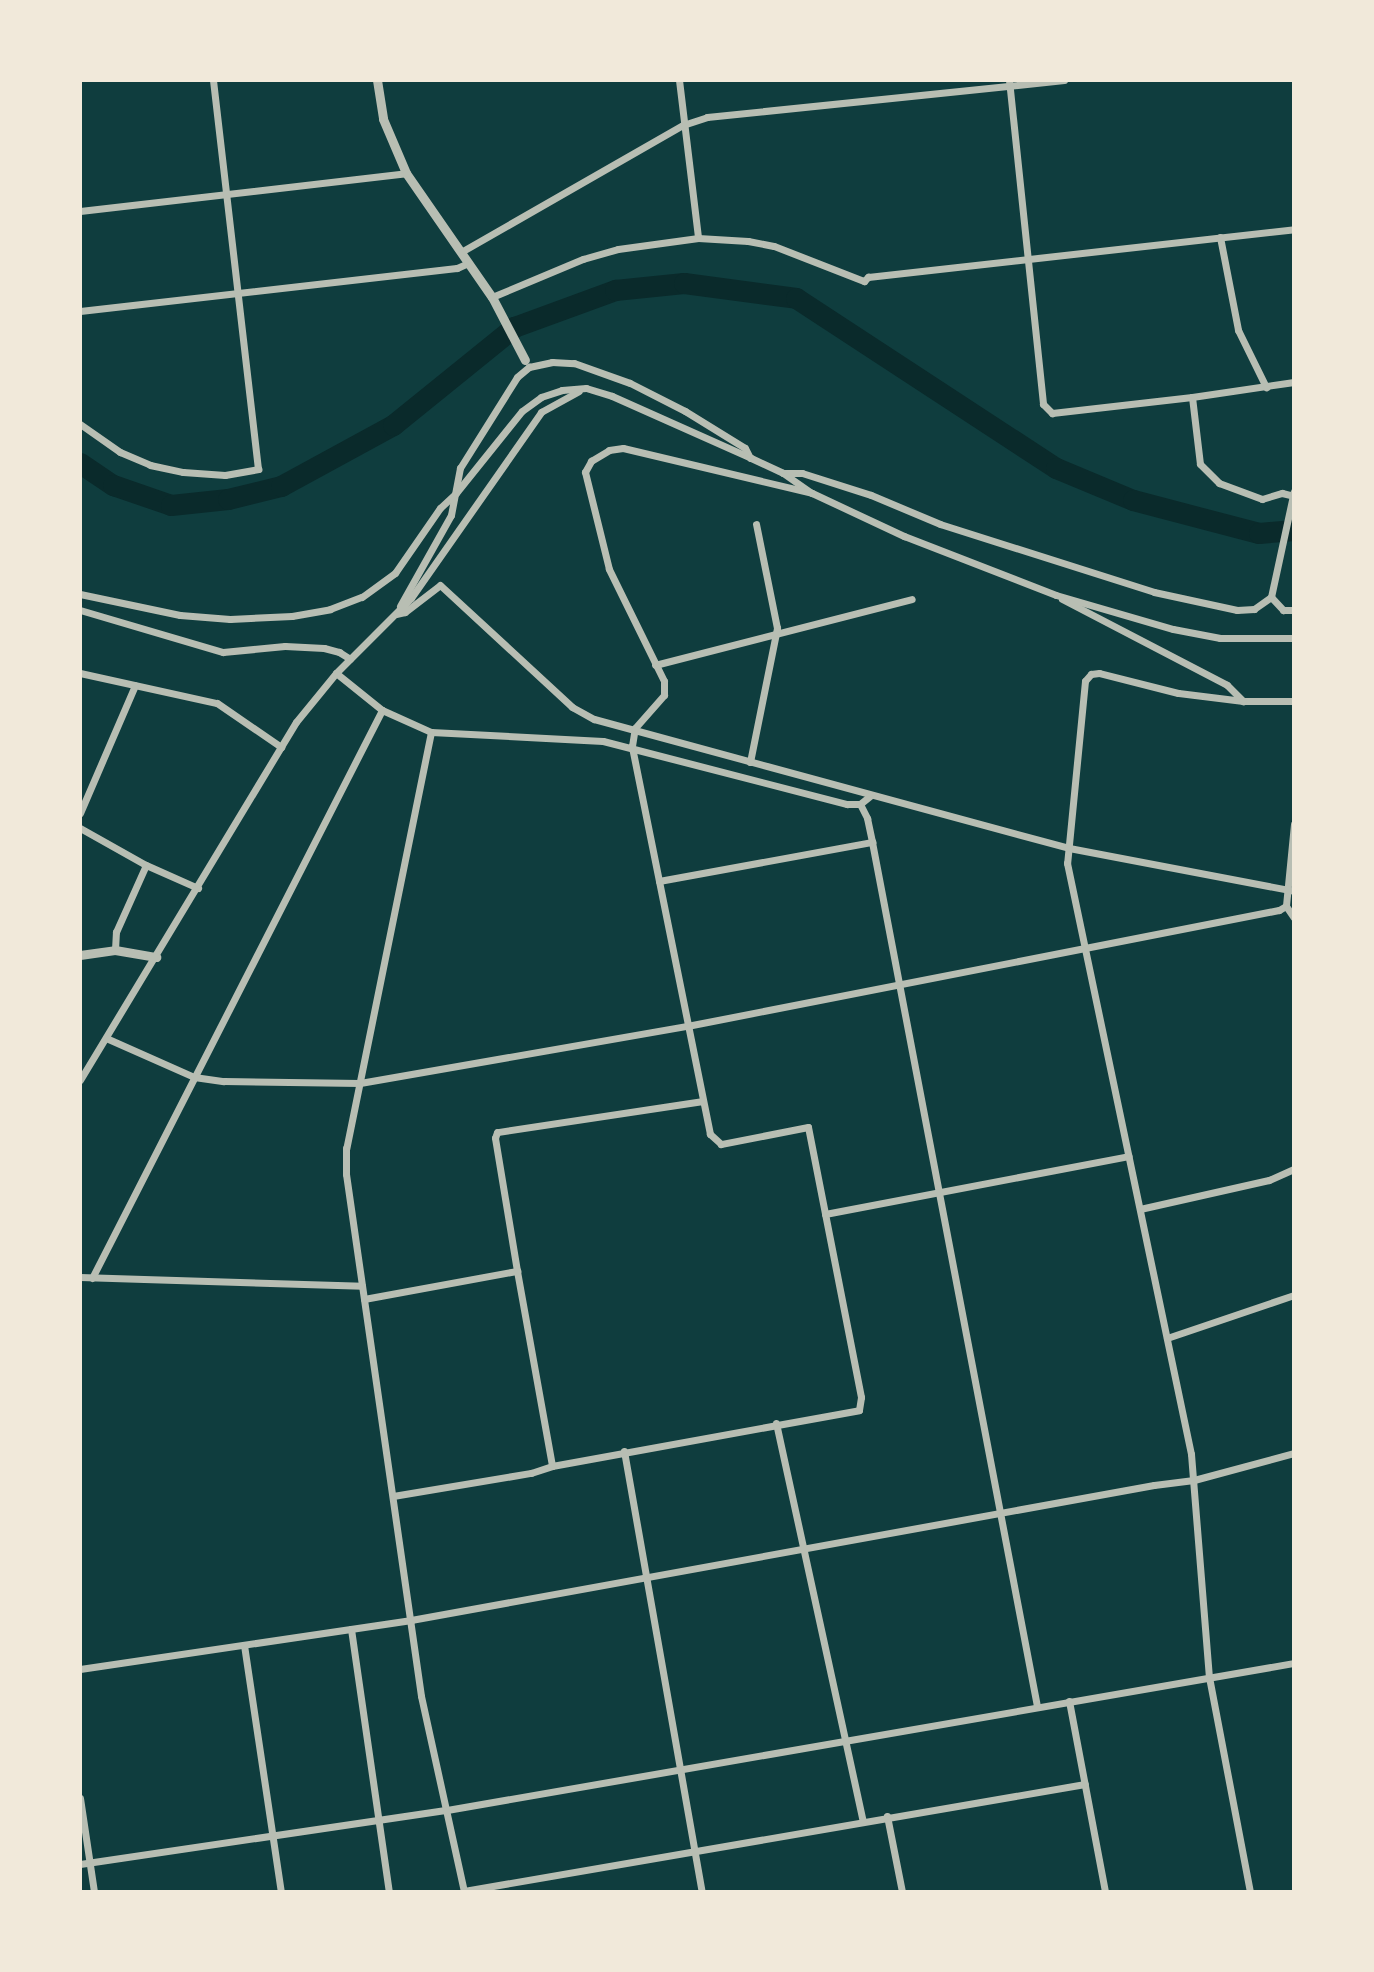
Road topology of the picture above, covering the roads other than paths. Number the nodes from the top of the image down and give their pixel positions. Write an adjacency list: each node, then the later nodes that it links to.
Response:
1 (214, 80): 8 (street)
2 (377, 80): 7 (street)
3 (679, 80): 6 (street)
4 (1064, 80): 5 (street)
5 (1009, 84): 6 (street); 14 (street)
6 (684, 125): 12 (street); 13 (street)
7 (406, 173): 8 (street); 13 (street)
8 (226, 194): 9 (street); 16 (street)
9 (80, 211)
10 (1293, 229): 11 (street)
11 (1220, 237): 14 (street); 21 (street)
12 (698, 238): 14 (street); 17 (street)
13 (461, 252): 15 (street)
14 (1029, 259): 23 (street)
15 (468, 263): 16 (street); 17 (street)
16 (237, 293): 18 (street); 24 (street)
17 (493, 300): 19 (street)
18 (80, 311)
19 (527, 363): 25 (street); 27 (street)
20 (1293, 382): 21 (street)
21 (1266, 387): 23 (street)
22 (586, 388): 25 (street); 27 (street); 37 (street)
23 (1192, 397): 29 (street)
24 (80, 424)
25 (751, 458): 26 (street)
26 (783, 473): 28 (street); 33 (street)
27 (456, 492): 31 (street); 37 (street)
28 (812, 493): 32 (street); 41 (street)
29 (1293, 494): 33 (street)
30 (756, 524): 38 (street)
31 (80, 594)
32 (1056, 595): 39 (street); 45 (street)
33 (1271, 597): 36 (street)
34 (912, 598): 38 (street)
35 (80, 610): 40 (street)
36 (1293, 610)
37 (396, 614): 40 (street); 48 (street)
38 (776, 634): 41 (street); 52 (street)
39 (1293, 638)
40 (350, 659): 43 (street)
41 (654, 665): 48 (street)
42 (80, 673): 44 (street)
43 (336, 673): 47 (street); 51 (street)
44 (135, 685): 51 (street); 55 (street)
45 (1243, 701): 46 (street); 59 (street)
46 (1293, 701)
47 (383, 710): 49 (street); 73 (street)
48 (635, 728): 50 (street); 52 (street)
49 (431, 732): 50 (street); 75 (street)
50 (632, 746): 54 (street); 61 (street)
51 (281, 747): 62 (street)
52 (750, 761): 53 (street)
53 (872, 795): 54 (street); 59 (street)
54 (860, 804): 58 (street)
55 (80, 813)
56 (1293, 824): 63 (street)
57 (80, 828): 60 (street)
58 (872, 842): 61 (street); 70 (street)
59 (1069, 848): 63 (street); 66 (street)
60 (146, 865): 62 (street); 67 (street)
61 (659, 881): 71 (street)
62 (198, 888): 69 (street)
63 (1290, 891): 64 (street)
64 (1286, 906): 65 (street); 66 (street)
65 (1293, 918)
66 (1086, 949): 70 (street); 77 (street)
67 (115, 950): 68 (street); 69 (street)
68 (80, 955)
69 (156, 957): 72 (street)
70 (900, 984): 71 (street); 79 (street)
71 (687, 1026): 75 (street); 76 (street)
72 (106, 1038): 73 (street); 74 (street)
73 (194, 1077): 75 (street); 84 (street)
74 (80, 1080)
75 (360, 1083): 85 (street)
76 (703, 1101): 81 (street); 82 (street)
77 (1128, 1156): 79 (street); 80 (street)
78 (1293, 1169): 80 (street)
79 (940, 1193): 81 (street); 95 (street)
80 (1140, 1209): 88 (street)
81 (825, 1214): 89 (street)
82 (517, 1271): 87 (street); 92 (street)
83 (80, 1276): 84 (street)
84 (92, 1278): 85 (street)
85 (362, 1286): 87 (street)
86 (1293, 1295): 88 (street)
87 (364, 1299): 94 (street)
88 (1167, 1338): 93 (street)
89 (776, 1423): 90 (street); 96 (street)
90 (624, 1451): 92 (street); 97 (street)
91 (1293, 1453): 93 (street)
92 (552, 1466): 94 (street)
93 (1194, 1480): 95 (street); 103 (street)
94 (393, 1496): 98 (street)
95 (1002, 1514): 96 (street); 105 (street)
96 (805, 1549): 97 (street); 106 (street)
97 (645, 1578): 98 (street); 107 (street)
98 (411, 1620): 99 (street); 110 (street)
99 (351, 1629): 100 (street); 112 (street)
100 (244, 1645): 102 (street); 114 (street)
101 (1293, 1663): 103 (street)
102 (80, 1669)
103 (1209, 1677): 104 (street); 125 (street)
104 (1069, 1701): 105 (street); 108 (street)
105 (1037, 1706): 106 (street)
106 (848, 1741): 107 (street); 113 (street)
107 (681, 1769): 110 (street); 115 (street)
108 (1085, 1784): 111 (street); 124 (street)
109 (80, 1798): 116 (street)
110 (447, 1810): 112 (street); 118 (street)
111 (887, 1816): 113 (street); 123 (street)
112 (378, 1819): 114 (street); 121 (street)
113 (863, 1821): 115 (street)
114 (273, 1835): 116 (street); 120 (street)
115 (695, 1850): 118 (street); 122 (street)
116 (90, 1863): 117 (street); 119 (street)
117 (80, 1864)
118 (464, 1891)
119 (94, 1892)
120 (281, 1892)
121 (389, 1892)
122 (702, 1892)
123 (902, 1892)
124 (1105, 1892)
125 (1250, 1892)

